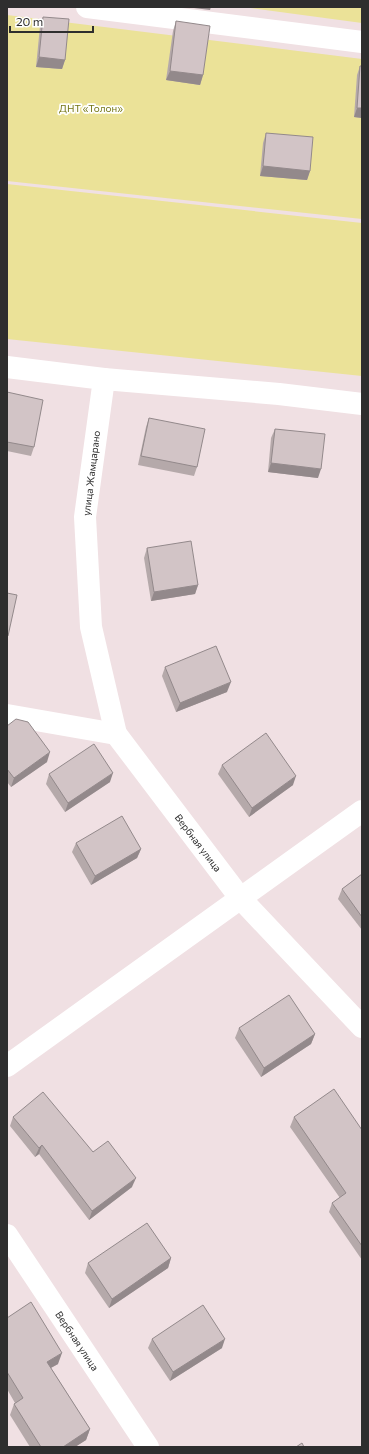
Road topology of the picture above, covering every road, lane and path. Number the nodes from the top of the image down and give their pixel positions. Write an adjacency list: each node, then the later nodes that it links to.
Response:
1 (87, 7): 2 (street)
2 (362, 42)
3 (7, 367): 4 (street)
4 (104, 379): 5 (street); 7 (street, улица Жамцарано)
5 (362, 404)
6 (7, 715): 7 (street)
7 (116, 734): 9 (street, Вербная улица)
8 (362, 811): 9 (street)
9 (241, 898): 10 (street, Вербная улица); 11 (street)
10 (362, 1028)
11 (7, 1066)
12 (7, 1235): 13 (street, Вербная улица)
13 (148, 1447)

